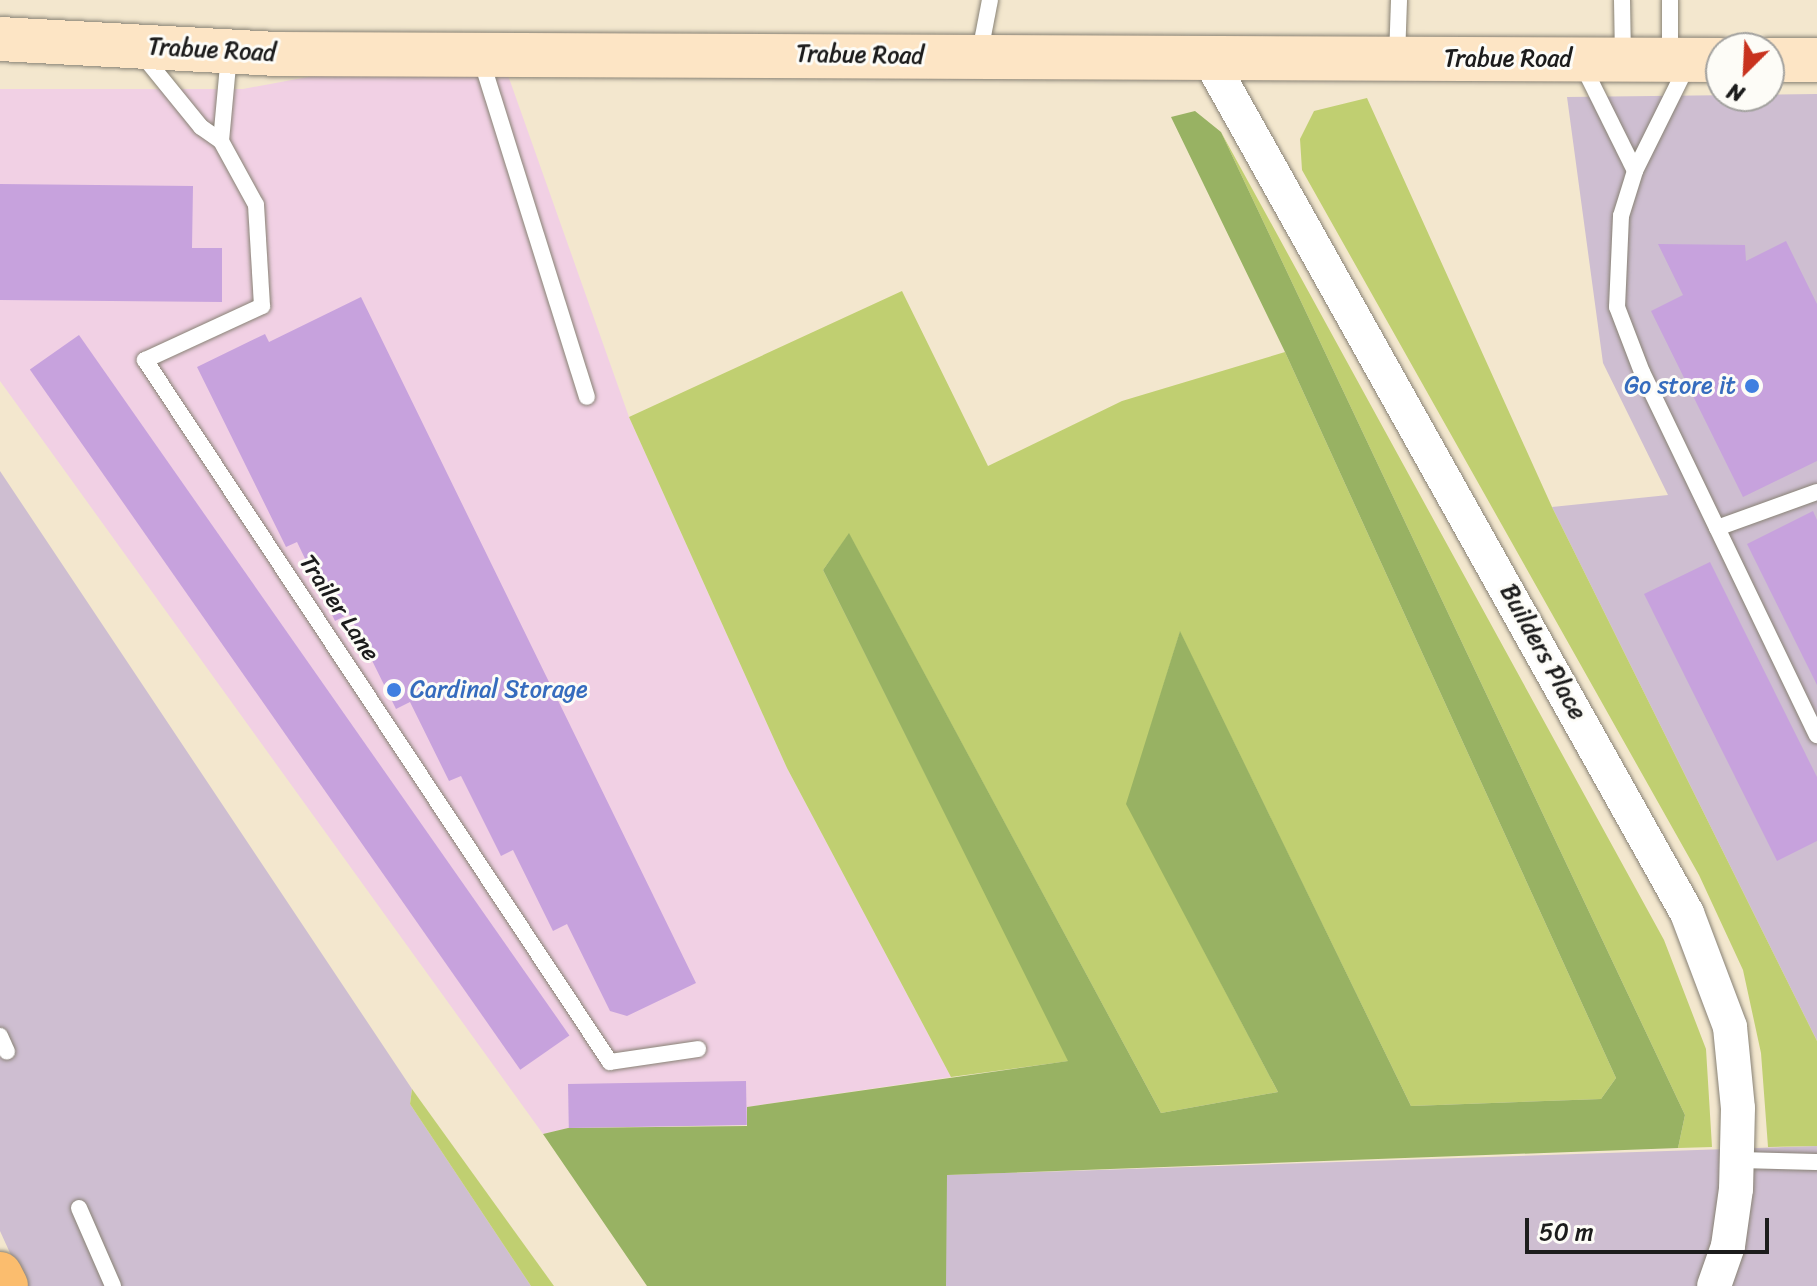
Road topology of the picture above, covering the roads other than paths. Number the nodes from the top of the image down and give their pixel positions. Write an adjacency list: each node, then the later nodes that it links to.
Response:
1 (990, 0): 10 (lane)
2 (1399, 0): 11 (lane)
3 (1622, 0): 13 (lane)
4 (1670, 0): 14 (lane)
5 (0, 39): 6 (main road, Trabue Road)
6 (136, 46): 7 (main road, Trabue Road); 17 (lane, Trailer Lane)
7 (229, 51): 8 (main road, Trabue Road); 17 (lane)
8 (479, 53): 10 (main road, Trabue Road); 19 (lane)
9 (1208, 57): 10 (main road, Trabue Road); 11 (main road, Trabue Road); 26 (street, Builders Place)
10 (978, 58)
11 (1397, 58): 12 (main road, Trabue Road)
12 (1580, 59): 13 (main road, Trabue Road); 18 (lane)
13 (1623, 59): 14 (main road, Trabue Road)
14 (1694, 60): 18 (lane)
15 (1785, 60): 16 (main road)
16 (1817, 60)
17 (221, 141): 24 (lane, Trailer Lane)
18 (1635, 171): 21 (lane)
19 (587, 397)
20 (1817, 492): 21 (lane)
21 (1717, 528): 22 (lane)
22 (1817, 735)
23 (0, 1036): 25 (lane)
24 (698, 1049)
25 (7, 1052)
26 (1739, 1160): 27 (lane); 32 (street, Builders Place)
27 (1817, 1162)
28 (79, 1208): 31 (lane)
29 (0, 1274): 30 (main road)
30 (6, 1286)
31 (113, 1286)
32 (1714, 1286)

